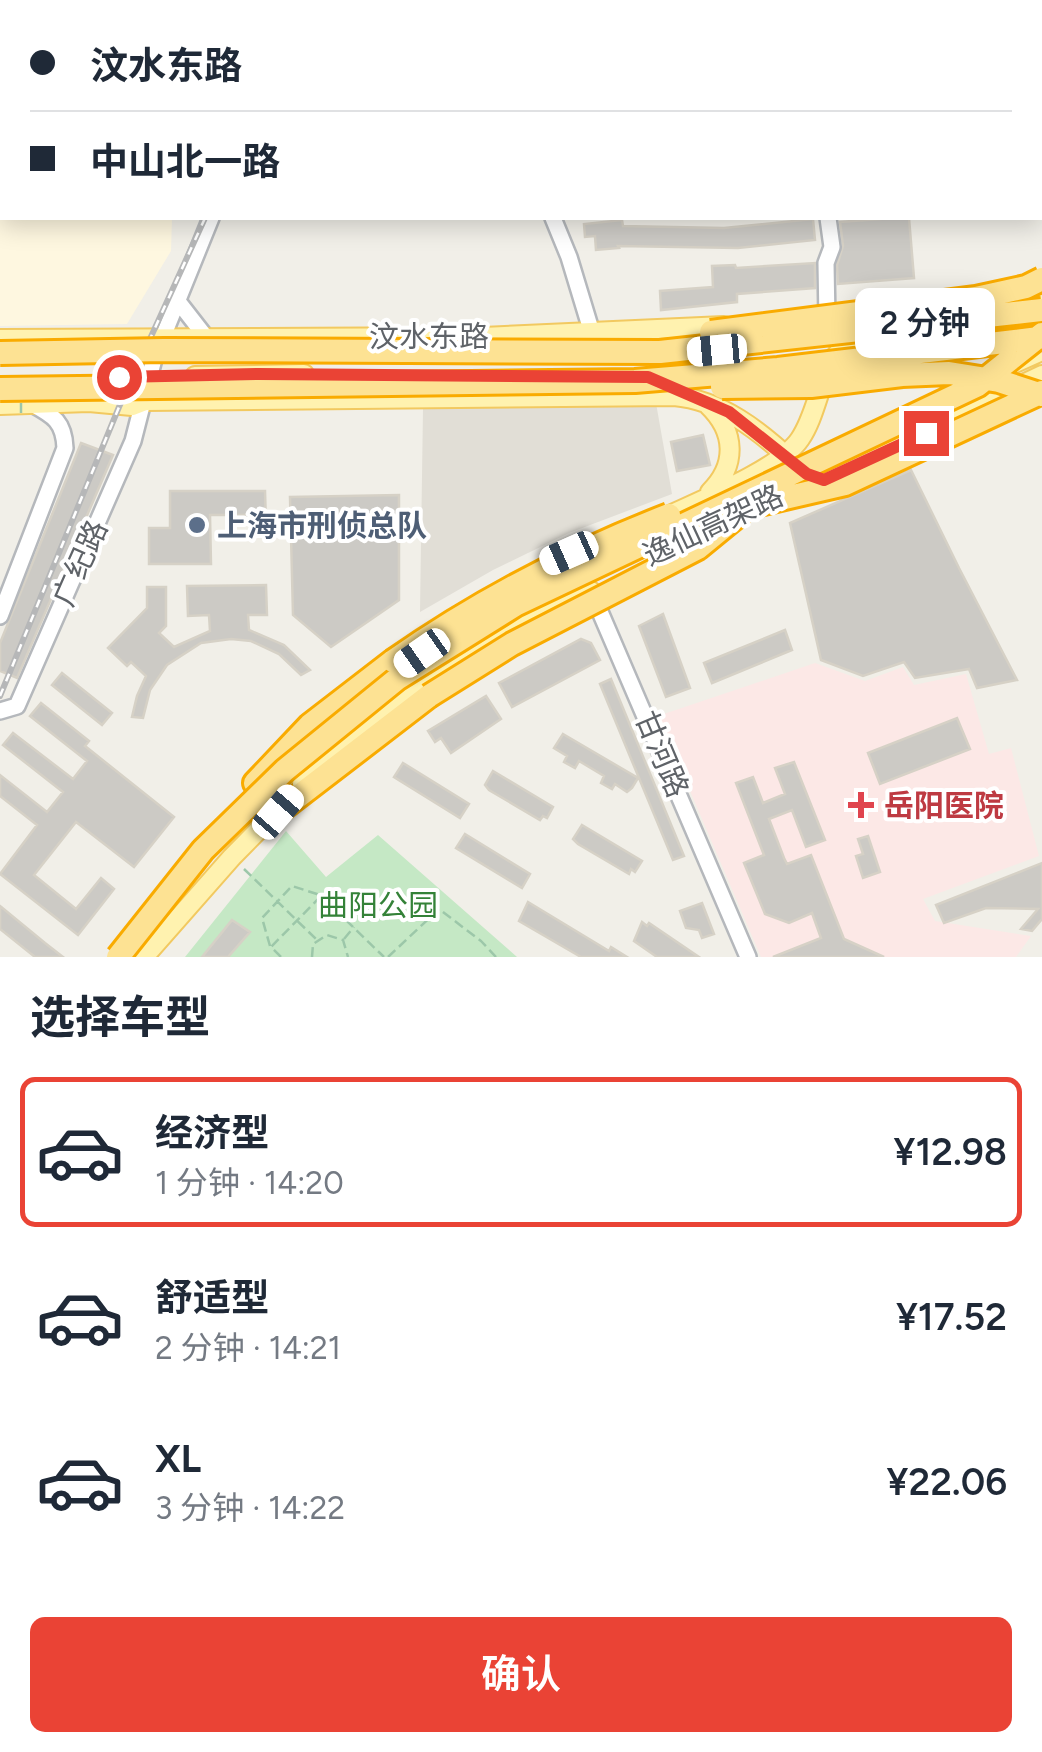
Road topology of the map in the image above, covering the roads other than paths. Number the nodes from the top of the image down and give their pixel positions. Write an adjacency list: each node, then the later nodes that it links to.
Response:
1 (210, 220): 5 (street)
2 (554, 220): 16 (street)
3 (833, 220): 9 (street)
4 (1042, 280): 16 (highway, bridge)
5 (178, 300): 11 (street); 12 (street)
6 (1038, 303): 7 (main road, 汶水东路); 10 (main road); 16 (highway, bridge)
7 (931, 311): 8 (main road, 汶水东路); 15 (main road)
8 (857, 320): 9 (main road, 汶水东路); 20 (main road, 汶水东路)
9 (827, 321): 16 (main road, 汶水东路)
10 (900, 330): 15 (main road); 33 (main road)
11 (162, 336): 12 (main road, 汶水东路); 14 (main road, 汶水东路); 20 (street)
12 (205, 336): 16 (main road, 汶水东路)
13 (1042, 336): 23 (highway, bridge); 35 (highway, 逸仙高架路, bridge)
14 (0, 338)
15 (850, 339): 33 (main road)
16 (585, 342): 17 (highway, bridge)
17 (0, 354)
18 (1041, 362): 29 (main road); 35 (main road); 37 (highway, 逸仙高架路, bridge)
19 (0, 363): 20 (main road, 汶水东路)
20 (151, 368): 21 (main road, 汶水东路); 22 (main road, 汶水东路); 28 (street)
21 (358, 375): 26 (main road); 27 (main road, 汶水东路)
22 (0, 379)
23 (544, 384): 24 (highway, bridge); 25 (highway, bridge)
24 (0, 389)
25 (1042, 394): 29 (main road); 32 (main road); 37 (highway, bridge)
26 (398, 399): 27 (main road, 汶水东路); 28 (main road, 汶水东路)
27 (702, 400): 34 (main road, 汶水东路); 36 (main road)
28 (144, 401): 31 (main road, 汶水东路); 41 (street, 广纪路)
29 (990, 401): 32 (main road)
30 (0, 404): 31 (main road, 汶水东路)
31 (32, 404): 40 (street, 广纪路)
32 (954, 419): 35 (main road)
33 (812, 420): 34 (main road)
34 (787, 456): 35 (main road, 汶水东路); 36 (main road)
35 (815, 472): 39 (main road); 42 (highway, bridge); 45 (highway, 逸仙高架路, bridge)
36 (704, 498): 38 (main road)
37 (750, 508): 43 (highway, bridge); 46 (highway, 逸仙高架路, bridge)
38 (572, 558): 39 (street, 甘河路); 42 (main road)
39 (594, 599): 43 (main road); 48 (street, 甘河路)
40 (0, 616)
41 (0, 711)
42 (252, 786): 44 (main road)
43 (278, 812): 47 (main road)
44 (109, 957)
45 (118, 957)
46 (134, 957)
47 (144, 957)
48 (748, 957)

